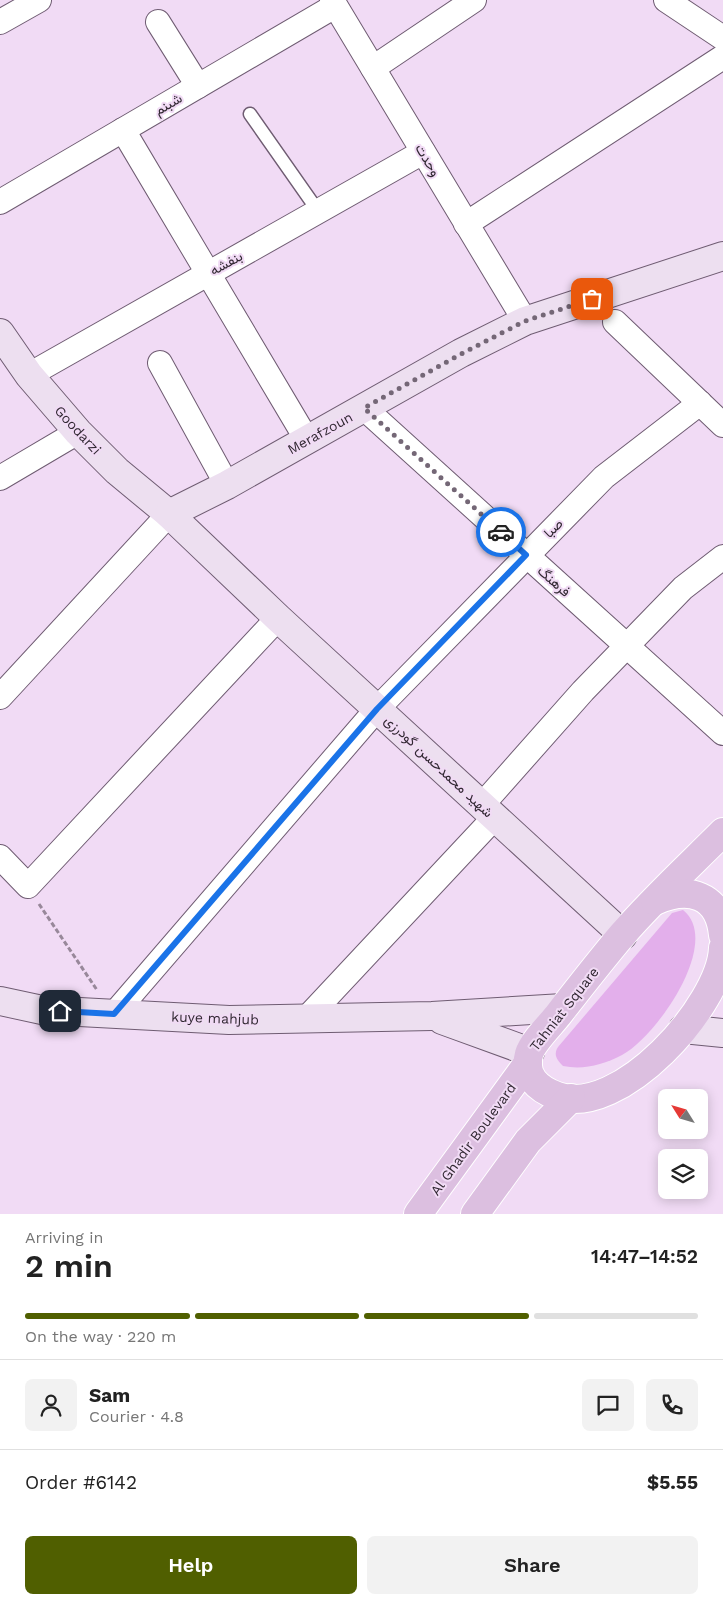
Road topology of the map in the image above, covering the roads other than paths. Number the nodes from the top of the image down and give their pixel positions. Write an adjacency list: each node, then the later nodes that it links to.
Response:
1 (39, 0): 5 (street)
2 (474, 0): 9 (street)
3 (666, 0): 7 (street)
4 (334, 3): 9 (street, وحدت); 10 (street, شبنم)
5 (0, 22)
6 (158, 22): 10 (street)
7 (723, 38)
8 (723, 57): 16 (street)
9 (373, 68): 13 (street, وحدت)
10 (198, 86): 12 (street, شبنم)
11 (250, 114): 15 (lane)
12 (123, 130): 14 (street, شبنم); 18 (street)
13 (423, 152): 15 (street, بنفشه); 16 (street, وحدت)
14 (0, 202)
15 (318, 211): 18 (street, بنفشه)
16 (466, 224): 19 (street, وحدت)
17 (723, 256): 19 (street, Merafzoun)
18 (208, 274): 23 (street, بنفشه); 28 (street)
19 (525, 321): 25 (street, Merafzoun)
20 (615, 322): 24 (street)
21 (0, 333): 23 (street, Goodarzi)
22 (160, 363): 30 (street)
23 (29, 375): 27 (street, Goodarzi)
24 (700, 403): 26 (street); 32 (street, صبا)
25 (364, 408): 28 (street, Merafzoun); 32 (street, فرهنگ)
26 (723, 425)
27 (78, 432): 29 (street); 31 (street, Goodarzi)
28 (307, 440): 30 (street, Merafzoun)
29 (0, 478)
30 (227, 485): 31 (street, Merafzoun)
31 (169, 514): 34 (street, شهید محمدحسن گودرزی); 36 (street)
32 (526, 555): 35 (street, فرهنگ); 37 (street, صبا)
33 (723, 557): 35 (street)
34 (278, 618): 37 (street, شهید محمدحسن گودرزی); 41 (street)
35 (627, 647): 38 (street, فرهنگ); 39 (street)
36 (0, 697)
37 (377, 709): 39 (street, شهید محمدحسن گودرزی); 47 (street, صبا)
38 (723, 733)
39 (488, 811): 44 (street, شهید محمدحسن گودرزی); 49 (street)
40 (723, 832): 42 (main road)
41 (0, 857)
42 (654, 901): 43 (main road, Tahniat Square); 44 (main road, Tahniat Square)
43 (723, 932): 50 (main road, Tahniat Square)
44 (623, 934): 46 (main road, Tahniat Square)
45 (0, 1001): 47 (street, kuye mahjub)
46 (564, 1008): 48 (street, kuye mahjub); 52 (main road, Tahniat Square)
47 (114, 1014): 49 (street, kuye mahjub)
48 (432, 1016): 49 (street, kuye mahjub); 52 (street)
49 (305, 1020)
50 (683, 1029): 51 (street); 53 (main road, Tahniat Square)
51 (723, 1033)
52 (529, 1057): 53 (main road, Tahniat Square); 54 (main road, Al Ghadir Boulevard)
53 (571, 1098): 55 (main road)
54 (418, 1214)
55 (475, 1214)

